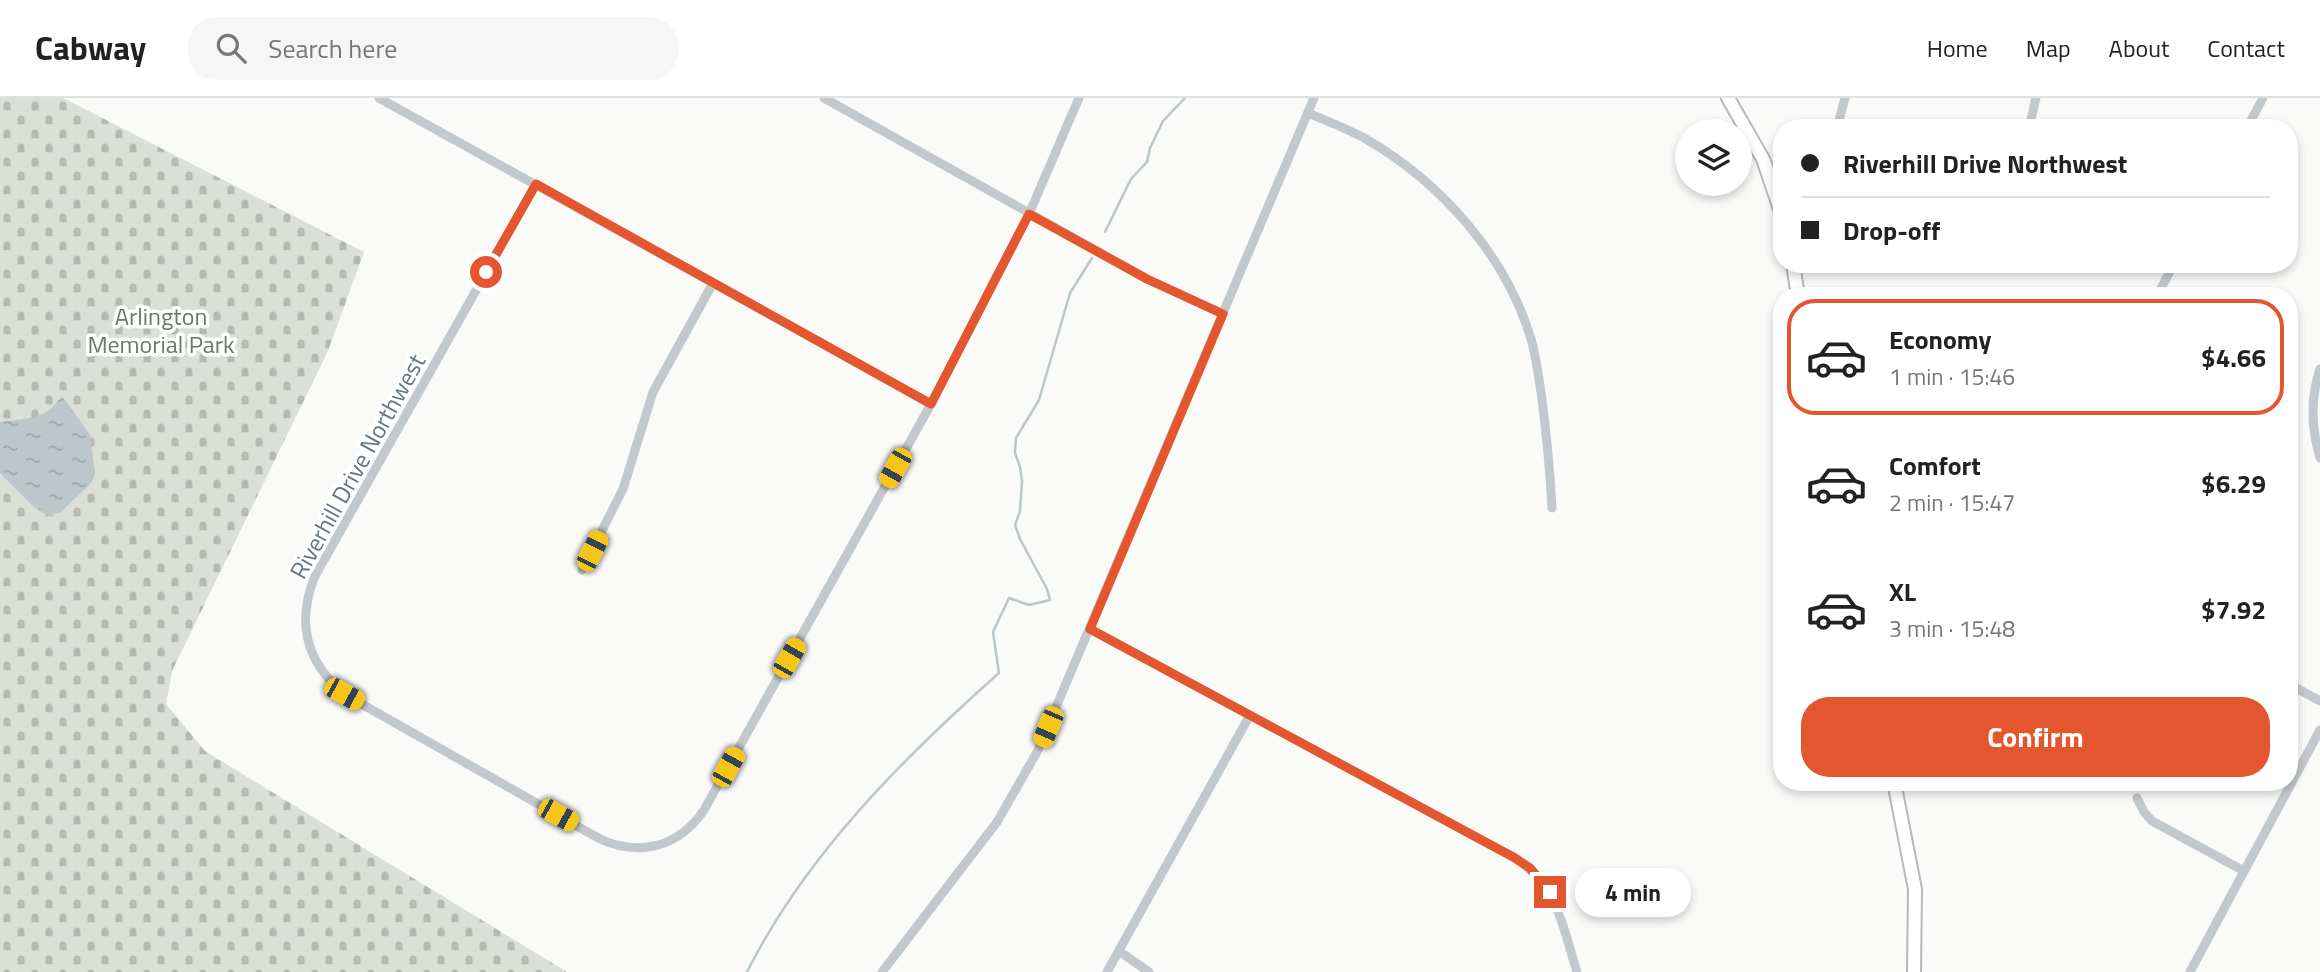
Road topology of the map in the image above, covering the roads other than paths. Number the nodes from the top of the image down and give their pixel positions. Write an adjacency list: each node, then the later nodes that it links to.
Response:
1 (379, 98): 16 (street)
2 (824, 98): 9 (street)
3 (1079, 98): 18 (street, Riverhill Drive Northwest)
4 (1314, 98): 10 (street)
5 (1728, 98): 14 (street)
6 (1845, 98): 11 (street)
7 (2036, 98): 12 (street)
8 (2263, 98): 13 (street)
9 (838, 102): 18 (street)
10 (1308, 113): 20 (street); 24 (street)
11 (1839, 119)
12 (2031, 119)
13 (2252, 119)
14 (1763, 159): 15 (street); 17 (street)
15 (1773, 167)
16 (536, 184): 19 (street); 22 (street, Riverhill Drive Northwest)
17 (1773, 188)
18 (1029, 214): 20 (street); 22 (street, Riverhill Drive Northwest)
19 (713, 283): 22 (street); 25 (street)
20 (1223, 314): 26 (street)
21 (2320, 369): 23 (street)
22 (931, 404)
23 (2320, 458)
24 (1552, 508)
25 (582, 570)
26 (1090, 629): 29 (street); 37 (street)
27 (2298, 689): 28 (street)
28 (2320, 701)
29 (1250, 715): 36 (street); 40 (street)
30 (2320, 730): 31 (street)
31 (2298, 771)
32 (1896, 791): 41 (street)
33 (2287, 791): 35 (street)
34 (2137, 799): 35 (street)
35 (2244, 872): 42 (street)
36 (1118, 951): 38 (street); 39 (street)
37 (882, 972)
38 (1107, 972)
39 (1149, 972)
40 (1577, 972)
41 (1914, 972)
42 (2190, 972)

